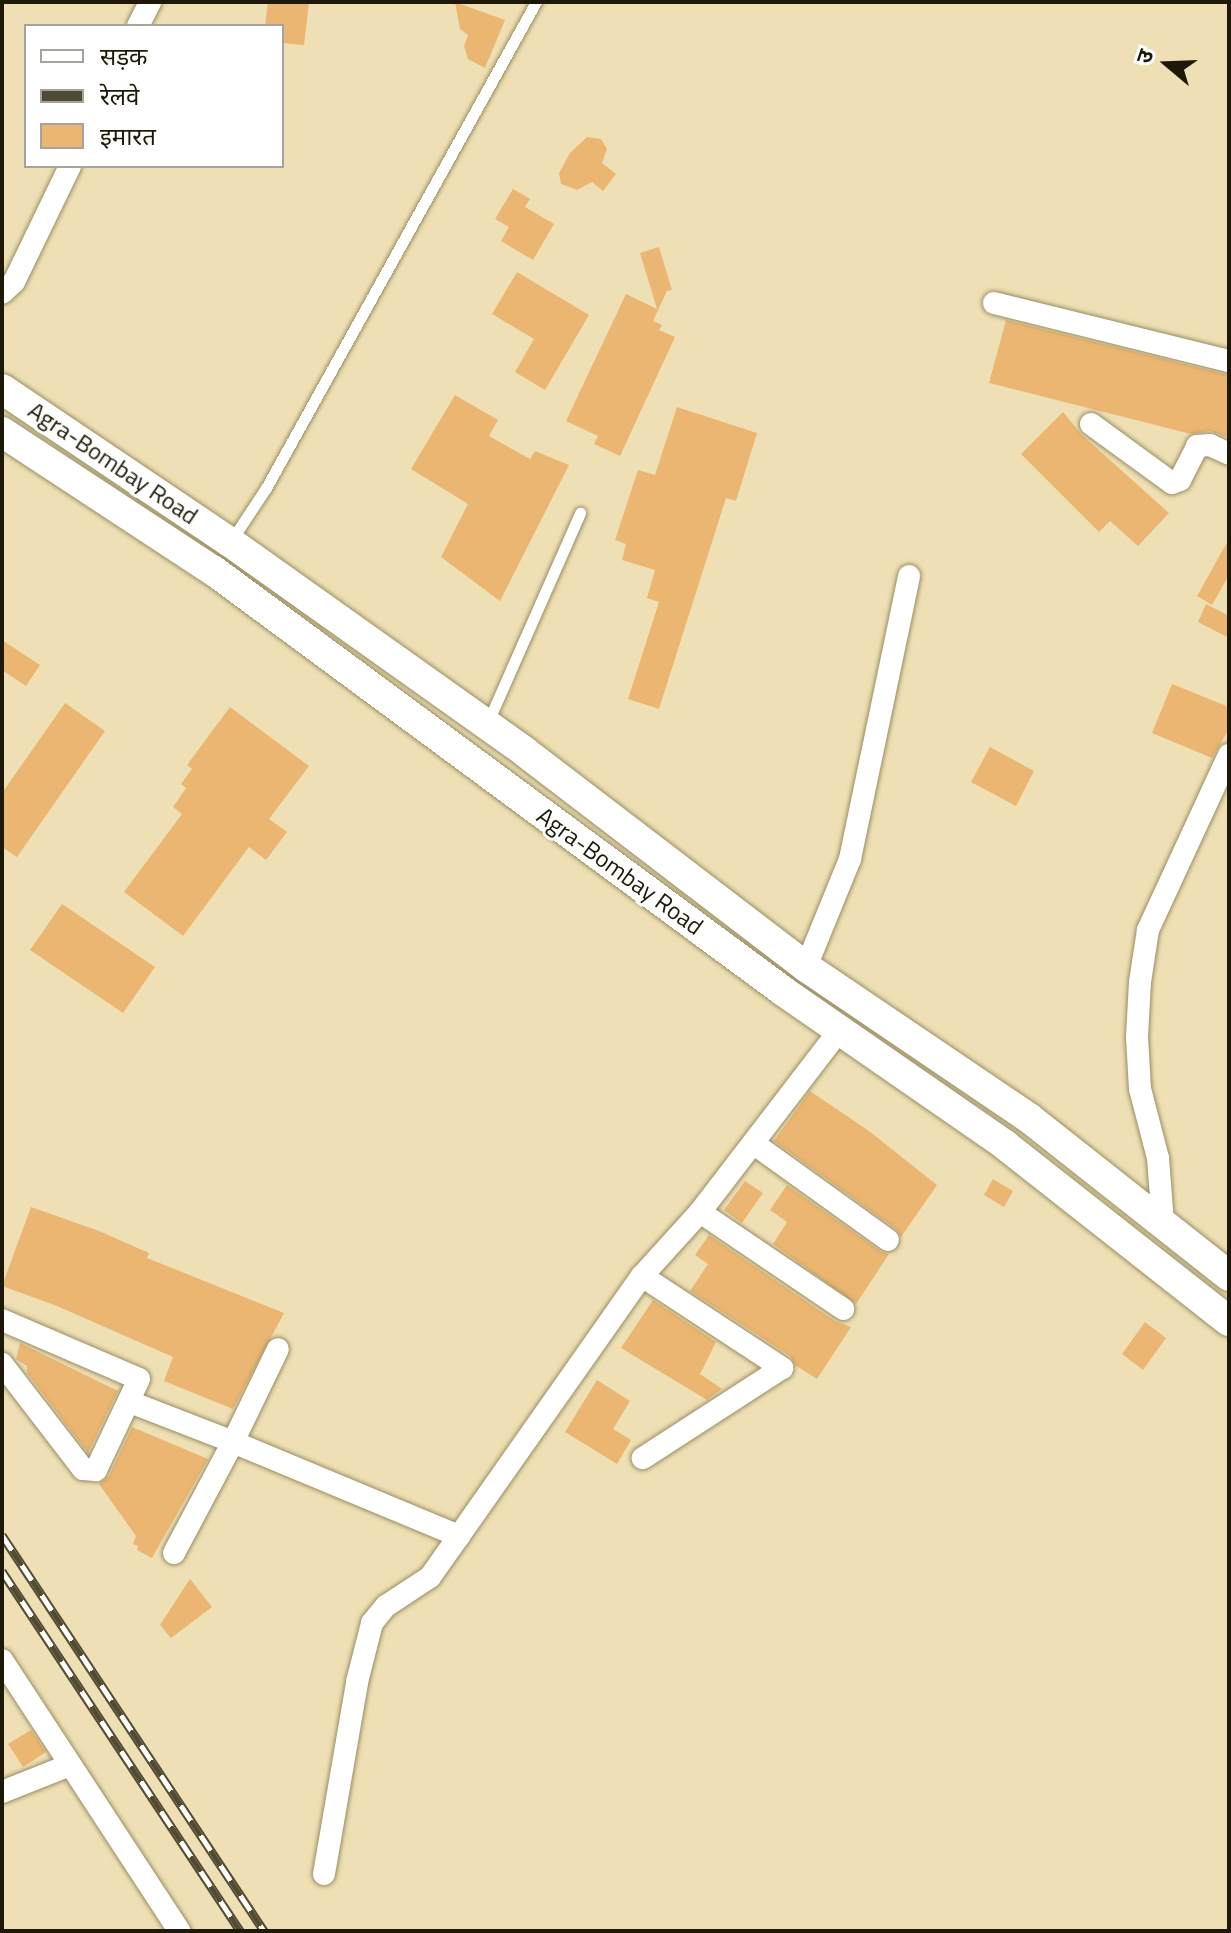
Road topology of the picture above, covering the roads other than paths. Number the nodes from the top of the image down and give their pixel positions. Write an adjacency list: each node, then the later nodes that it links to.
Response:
1 (150, 2): 3 (street)
2 (536, 2): 13 (lane)
3 (139, 24)
4 (69, 168): 5 (street)
5 (2, 293)
6 (994, 303): 7 (street)
7 (1229, 361)
8 (2, 389): 13 (main road, Agra-Bombay Road)
9 (1091, 424): 11 (street)
10 (2, 432): 18 (main road, Agra-Bombay Road)
11 (1229, 454)
12 (580, 513): 15 (lane)
13 (230, 542): 15 (main road, Agra-Bombay Road)
14 (909, 576): 17 (street)
15 (487, 725): 17 (main road, Agra-Bombay Road)
16 (1229, 755): 23 (street)
17 (806, 967): 20 (main road, Agra-Bombay Road)
18 (839, 1031): 19 (street); 22 (main road, Agra-Bombay Road)
19 (753, 1143): 21 (street); 24 (street)
20 (1120, 1188): 22 (main road); 23 (main road, Agra-Bombay Road)
21 (700, 1212): 25 (street); 27 (street)
22 (1097, 1218): 29 (main road, Agra-Bombay Road)
23 (1163, 1223): 26 (main road, Agra-Bombay Road)
24 (888, 1240)
25 (642, 1276): 34 (street); 35 (street)
26 (1229, 1276)
27 (843, 1309)
28 (2, 1320): 32 (street)
29 (1229, 1321)
30 (278, 1349): 33 (street)
31 (2, 1364): 32 (street)
32 (130, 1402): 33 (street)
33 (233, 1442): 35 (street); 36 (street)
34 (643, 1458)
35 (459, 1536): 40 (street)
36 (174, 1553)
37 (2, 1660): 38 (street)
38 (70, 1765): 39 (street); 41 (street)
39 (2, 1792)
40 (324, 1874)
41 (179, 1931)

